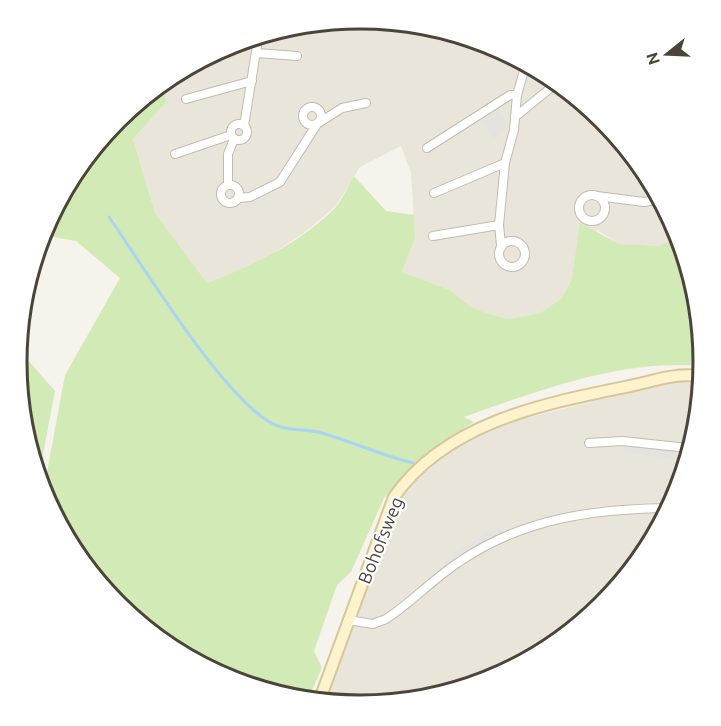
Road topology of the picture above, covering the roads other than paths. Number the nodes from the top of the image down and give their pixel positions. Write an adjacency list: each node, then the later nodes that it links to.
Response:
1 (258, 46): 2 (street)
2 (257, 53): 3 (street); 5 (street)
3 (297, 56)
4 (524, 72): 7 (street)
5 (252, 81): 8 (street); 11 (street)
6 (550, 89): 10 (street)
7 (517, 95): 10 (street); 13 (street)
8 (186, 99)
9 (366, 103): 19 (street)
10 (515, 117): 15 (street)
11 (244, 126): 12 (street); 12 (street)
12 (232, 137): 14 (street); 16 (street)
13 (427, 148)
14 (175, 154)
15 (505, 163): 17 (street); 21 (street)
16 (228, 185): 19 (street); 19 (street)
17 (434, 193)
18 (595, 196): 20 (street)
19 (238, 198)
20 (652, 201)
21 (499, 225): 22 (street); 23 (street)
22 (433, 236)
23 (501, 245)
24 (693, 376): 28 (street, Bohofsweg)
25 (589, 443): 26 (street)
26 (683, 448)
27 (661, 508): 28 (street)
28 (348, 620): 29 (street, Bohofsweg)
29 (322, 694)

